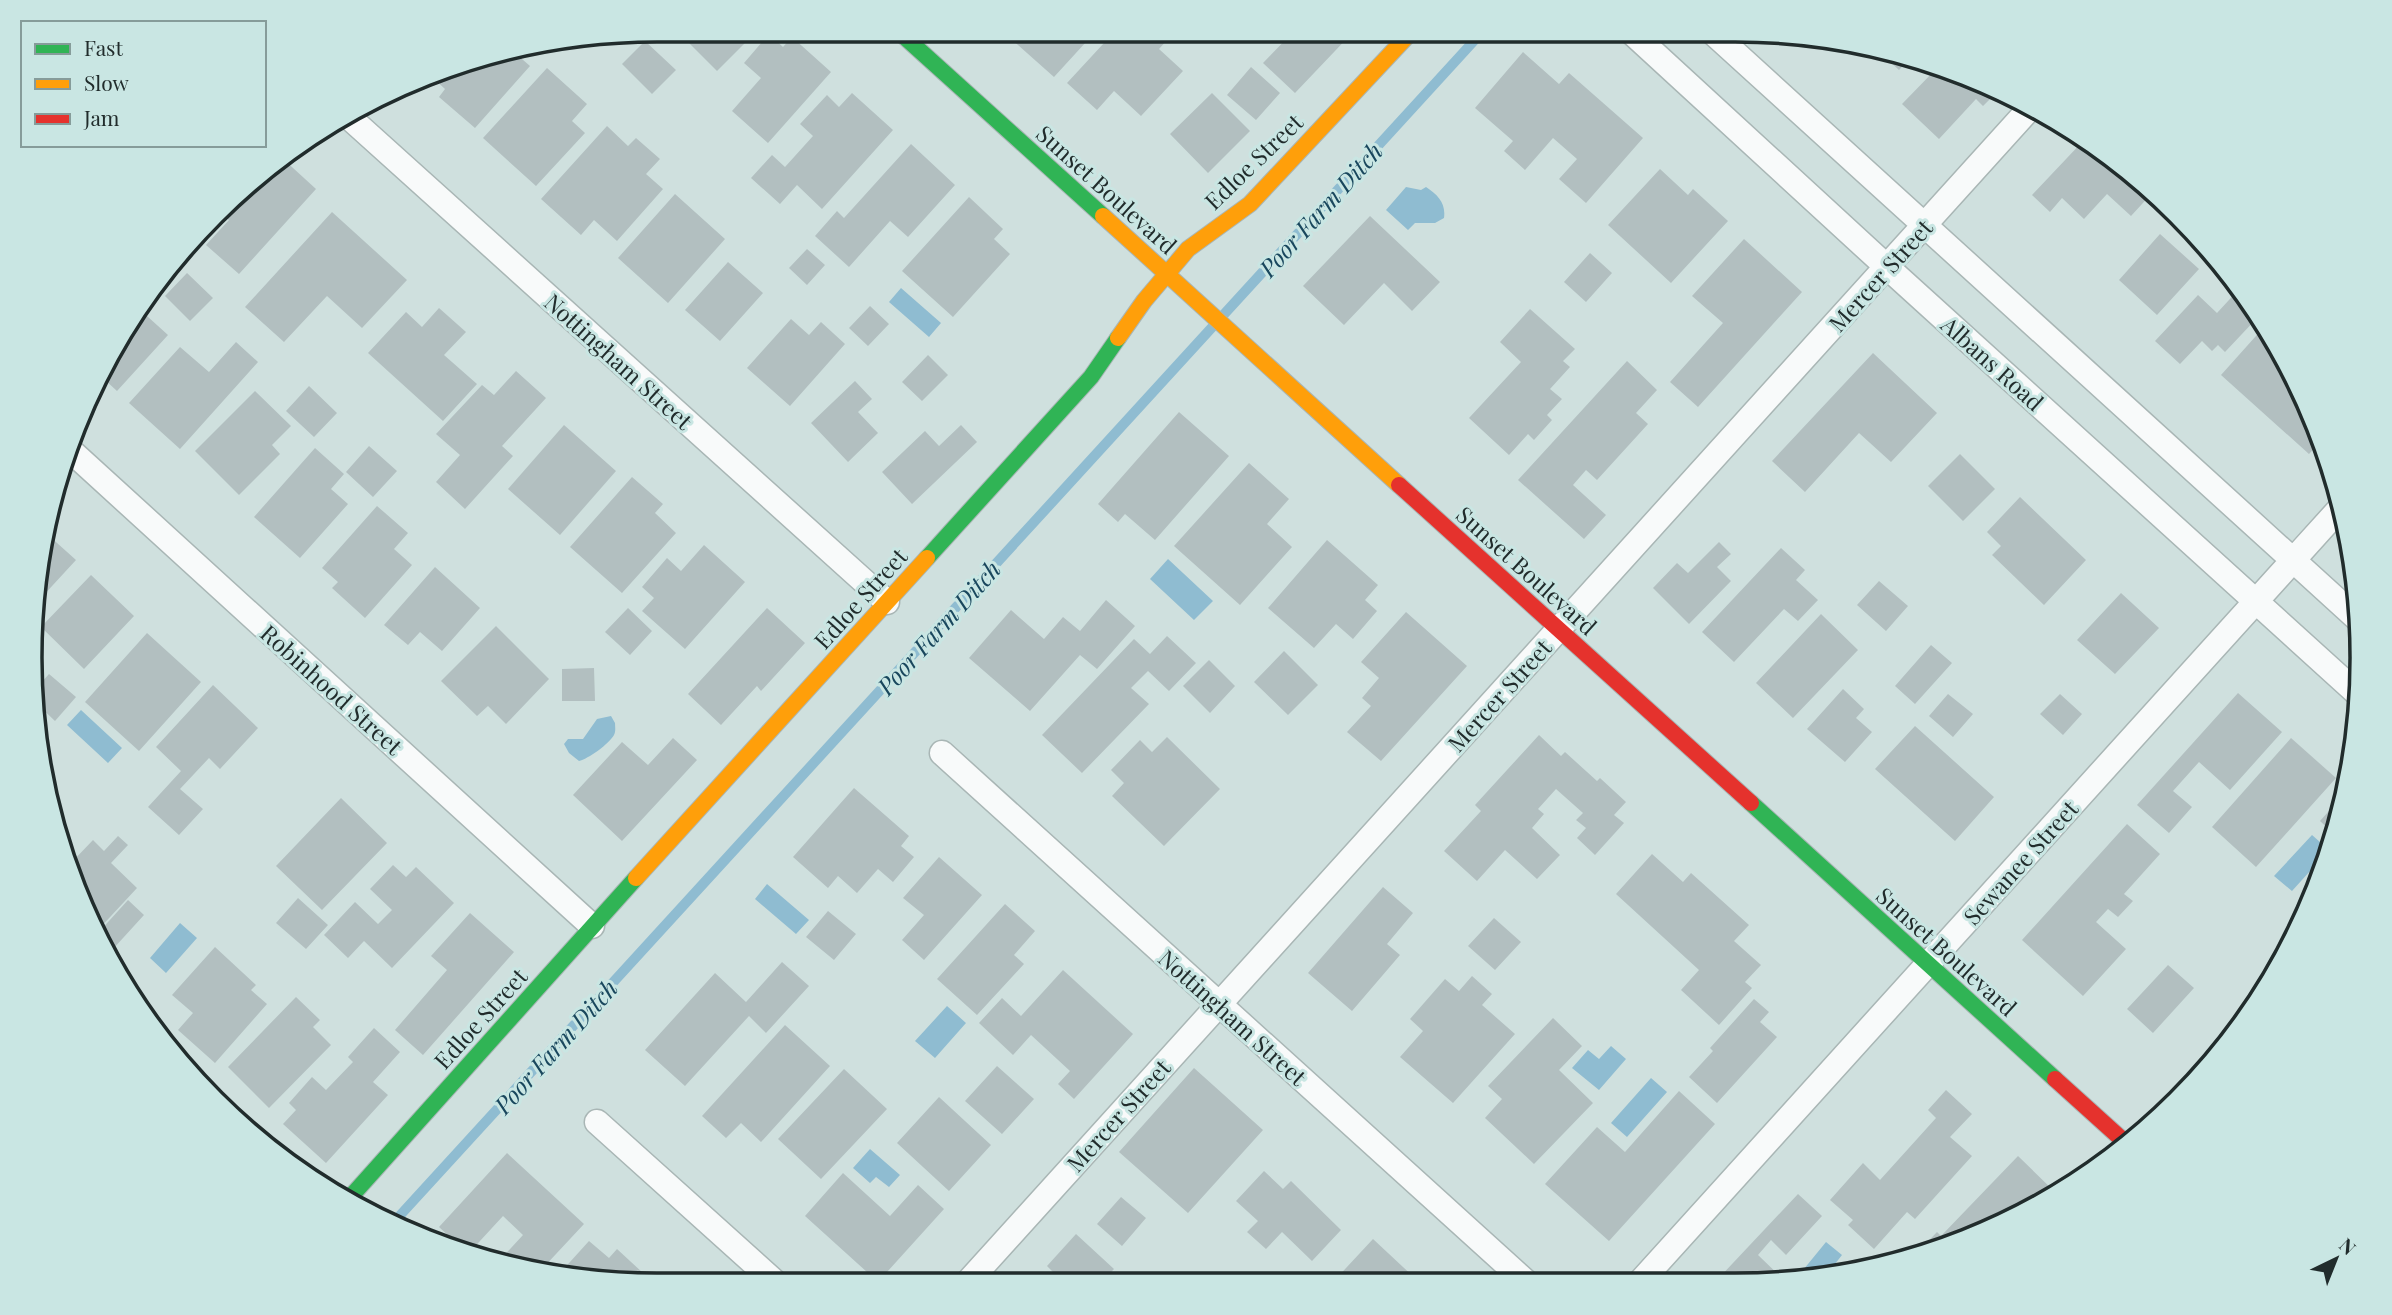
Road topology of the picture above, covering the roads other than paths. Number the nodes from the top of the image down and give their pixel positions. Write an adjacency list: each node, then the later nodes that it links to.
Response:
1 (910, 42): 9 (street, Sunset Boulevard)
2 (1402, 42): 9 (street, Edloe Street)
3 (1642, 42): 8 (street, Albans Road)
4 (1723, 42): 7 (street)
5 (2024, 114): 7 (street, Mercer Street)
6 (354, 122): 14 (street, Nottingham Street)
7 (1923, 226): 8 (street, Mercer Street); 12 (street)
8 (1887, 267): 13 (street, Albans Road); 16 (street, Mercer Street)
9 (1167, 273): 14 (street, Edloe Street); 16 (street, Sunset Boulevard)
10 (76, 456): 19 (street, Robinhood Street)
11 (2333, 516): 12 (street, Sewanee Street)
12 (2292, 561): 13 (street, Sewanee Street); 15 (street)
13 (2256, 601): 17 (street, Albans Road); 20 (street, Sewanee Street)
14 (887, 602): 19 (street, Edloe Street)
15 (2348, 611)
16 (1558, 629): 20 (street, Sunset Boulevard); 21 (street, Mercer Street)
17 (2349, 686)
18 (942, 753): 21 (street, Nottingham Street)
19 (592, 926): 24 (street, Edloe Street)
20 (1927, 964): 23 (street, Sunset Boulevard); 28 (street, Sewanee Street)
21 (1219, 1004): 26 (street, Mercer Street); 27 (street, Nottingham Street)
22 (597, 1122): 25 (street)
23 (2119, 1137)
24 (354, 1193)
25 (765, 1273)
26 (976, 1273)
27 (1516, 1273)
28 (1647, 1273)

